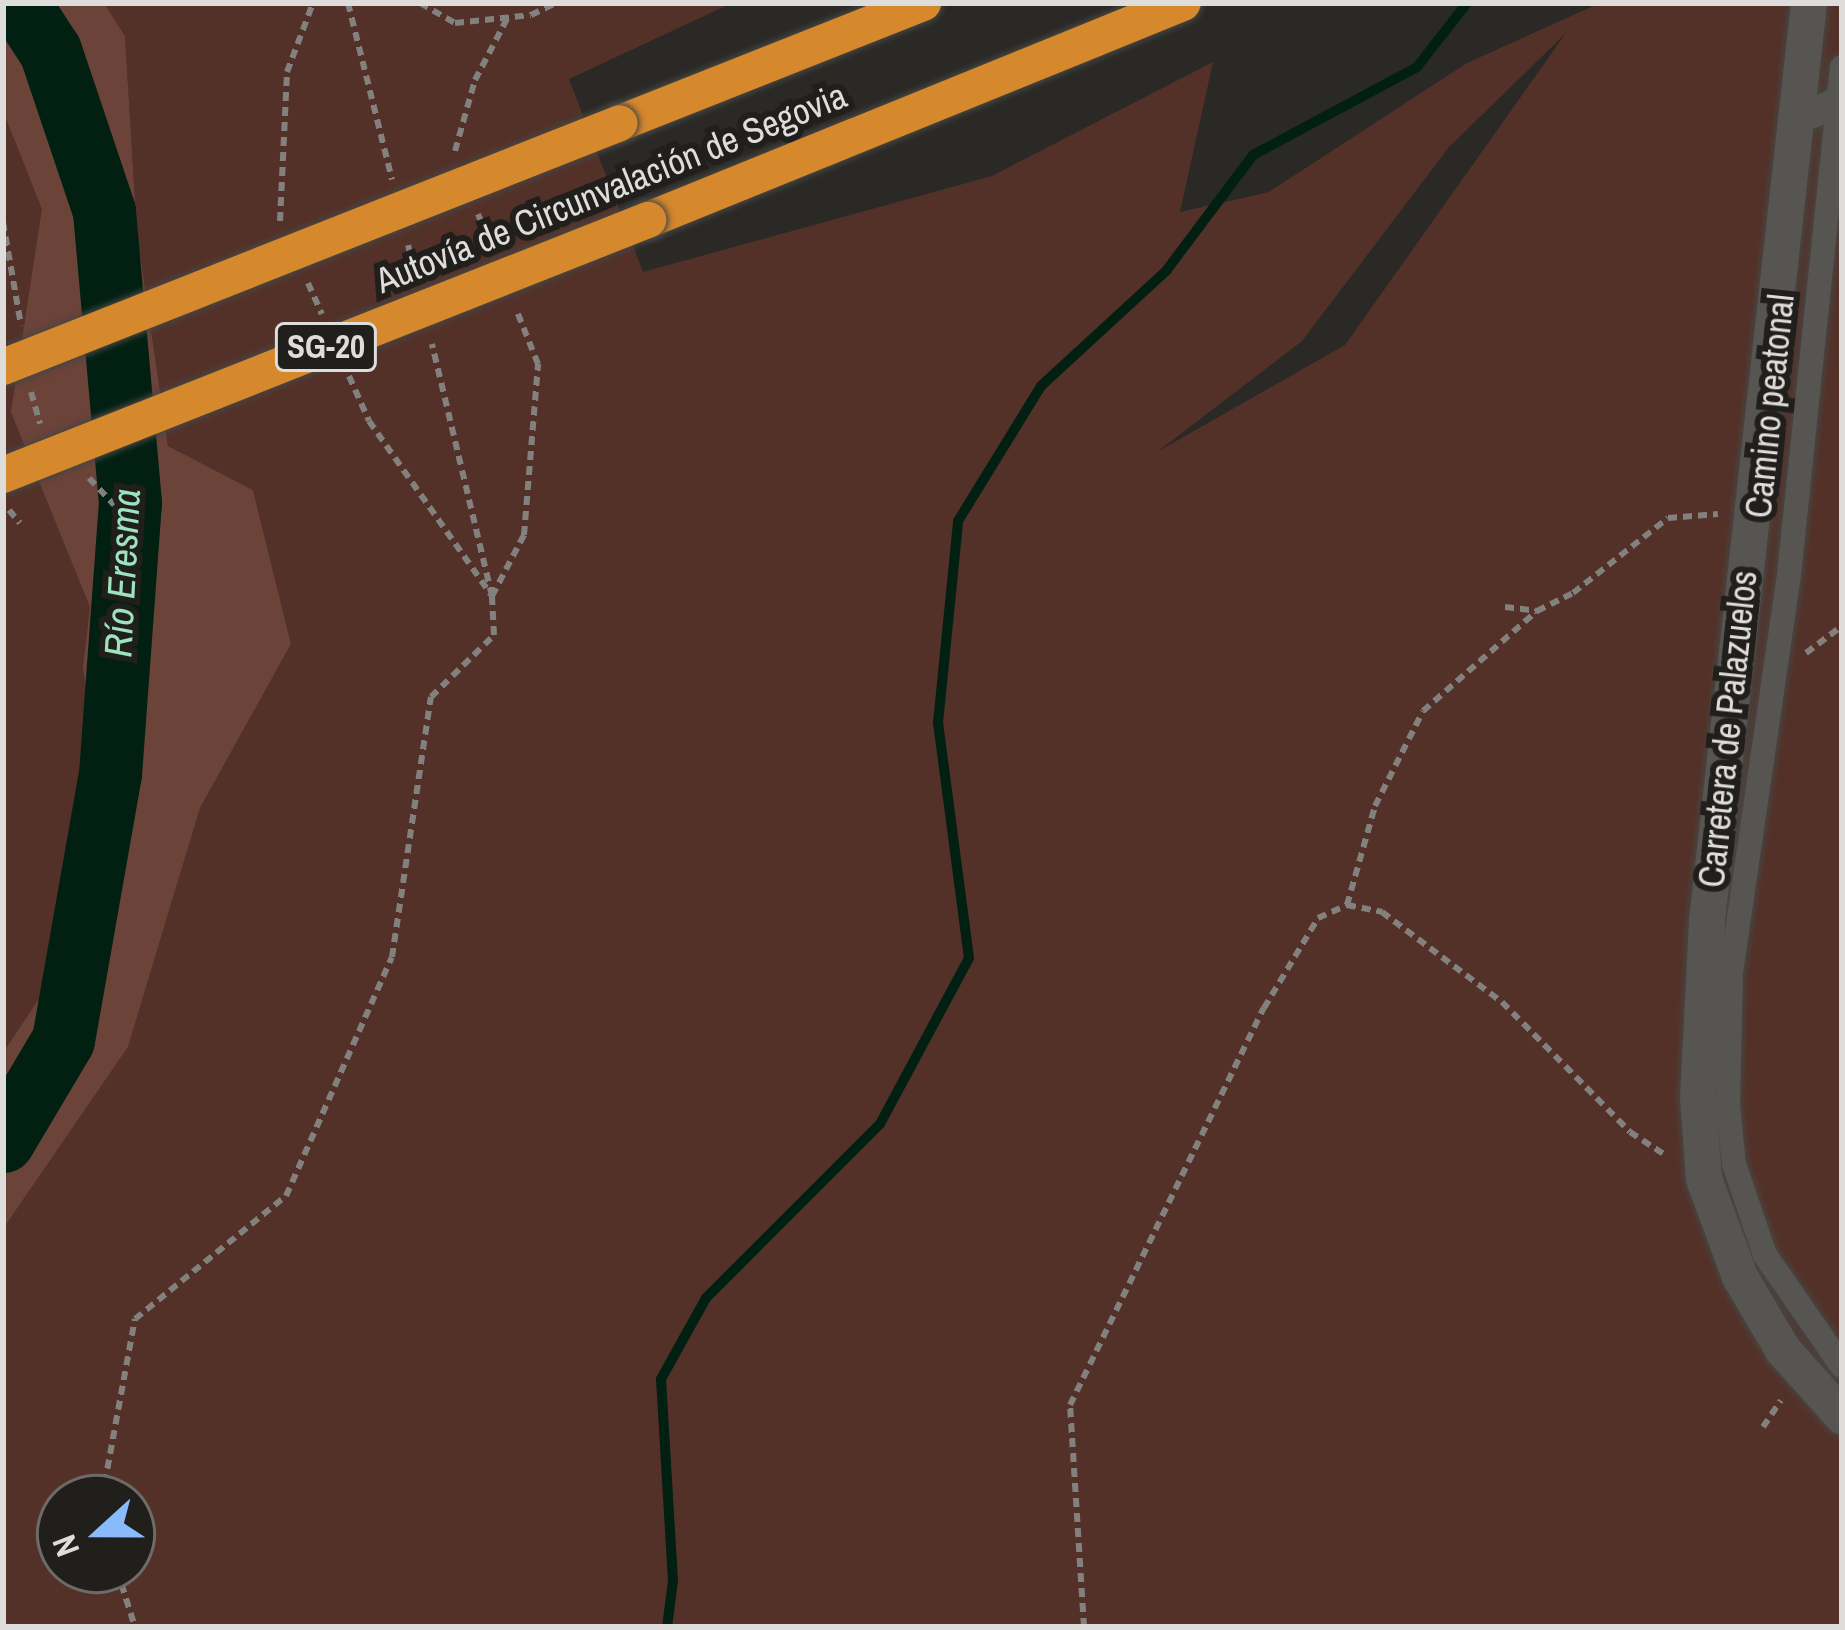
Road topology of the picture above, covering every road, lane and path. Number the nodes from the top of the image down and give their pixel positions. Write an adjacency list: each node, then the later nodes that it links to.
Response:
1 (420, 3): 2 (path)
2 (556, 3)
3 (923, 3): 9 (highway, Autovía de Circunvalación de Segovia, bridge)
4 (1183, 3): 10 (highway, Autovía de Circunvalación de Segovia / SG-20, bridge)
5 (1809, 3): 8 (street, Carretera de Palazuelos)
6 (1842, 68): 7 (street, Camino peatonal)
7 (1840, 102): 8 (street); 19 (street, Camino peatonal)
8 (1793, 121): 12 (street, Carretera de Palazuelos)
9 (3, 367)
10 (3, 475)
11 (3, 502): 13 (path)
12 (1752, 516): 15 (path); 18 (street, Carretera de Palazuelos)
13 (20, 523)
14 (1504, 608): 15 (path)
15 (1537, 610): 17 (path)
16 (494, 635): 21 (path)
17 (1348, 905): 18 (path); 24 (path)
18 (1704, 1179): 20 (street, Carretera de Palazuelos)
19 (1842, 1366)
20 (1842, 1416)
21 (106, 1474)
22 (125, 1594): 23 (path)
23 (135, 1627)
24 (1084, 1627)

